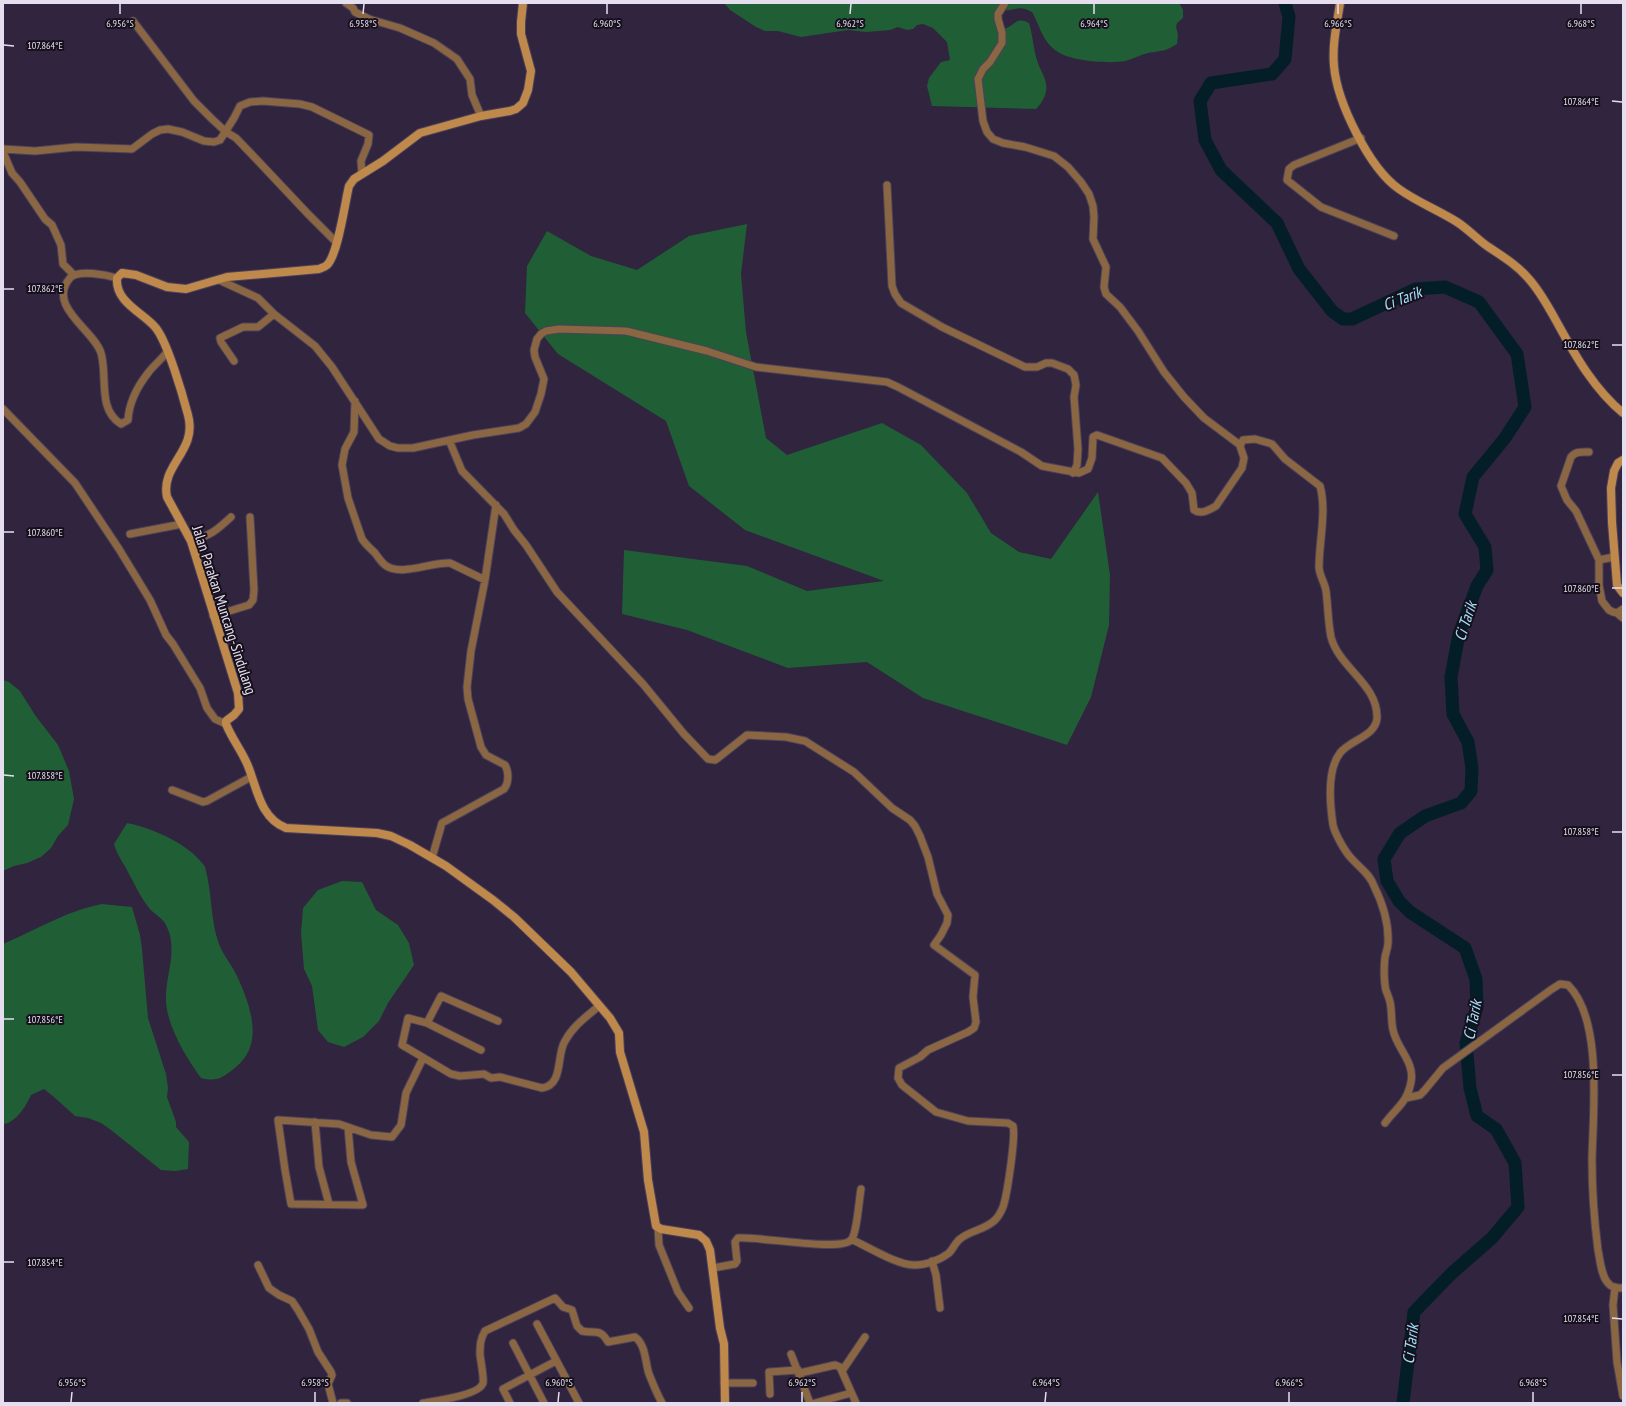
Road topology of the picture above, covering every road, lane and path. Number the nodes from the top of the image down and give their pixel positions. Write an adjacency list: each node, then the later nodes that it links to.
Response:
1 (346, 3): 6 (street)
2 (523, 3): 6 (street)
3 (1005, 3): 25 (street)
4 (1340, 3): 8 (street)
5 (133, 21): 7 (street)
6 (481, 116): 11 (street)
7 (226, 132): 9 (street); 11 (street); 14 (street)
8 (1361, 138): 13 (street); 23 (street)
9 (3, 149)
10 (3, 152): 15 (street)
11 (362, 174): 14 (street)
12 (886, 185): 28 (street)
13 (1394, 236)
14 (337, 243): 17 (street)
15 (74, 275): 16 (street); 19 (street)
16 (117, 278): 17 (street); 19 (street, Jalan Parakan Muncang-Sindulang)
17 (219, 280): 18 (street)
18 (274, 314): 20 (street); 21 (street)
19 (167, 352): 32 (street, Jalan Parakan Muncang-Sindulang)
20 (234, 361)
21 (355, 401): 24 (street); 37 (street)
22 (3, 409): 42 (street)
23 (1623, 413)
24 (449, 440): 28 (street); 29 (street)
25 (1240, 445): 28 (street); 51 (street)
26 (1589, 452): 36 (street)
27 (1623, 460): 35 (street)
28 (1073, 473)
29 (496, 505): 37 (street); 59 (street)
30 (231, 517): 34 (street)
31 (250, 517): 40 (street)
32 (182, 524): 33 (street); 34 (street, Jalan Parakan Muncang-Sindulang)
33 (130, 534)
34 (191, 541): 40 (street, Jalan Parakan Muncang-Sindulang)
35 (1614, 557): 36 (street); 38 (street)
36 (1599, 560): 39 (street)
37 (485, 580): 45 (street)
38 (1623, 593)
39 (1620, 611): 41 (street)
40 (213, 616): 42 (street, Jalan Parakan Muncang-Sindulang)
41 (1623, 618)
42 (226, 724): 43 (street)
43 (251, 777): 44 (street); 45 (street)
44 (172, 790)
45 (432, 858): 46 (street)
46 (599, 1006): 50 (street); 57 (street)
47 (498, 1021): 48 (street)
48 (428, 1023): 49 (street); 50 (street)
49 (481, 1050)
50 (423, 1058): 54 (street)
51 (1406, 1098): 53 (street); 62 (street)
52 (315, 1122): 54 (street); 56 (street); 56 (street)
53 (1384, 1123)
54 (348, 1127): 56 (street)
55 (861, 1189): 58 (street)
56 (329, 1204)
57 (658, 1228): 61 (street); 63 (street)
58 (853, 1240): 59 (street); 61 (street)
59 (932, 1261): 64 (street)
60 (258, 1265): 79 (street)
61 (713, 1268): 74 (street)
62 (1619, 1288): 70 (street)
63 (689, 1308)
64 (940, 1308)
65 (537, 1324): 69 (street)
66 (865, 1338): 71 (street)
67 (513, 1343): 73 (street)
68 (791, 1354): 72 (street)
69 (556, 1360): 73 (street); 85 (street)
70 (1620, 1362): 78 (street)
71 (842, 1371): 72 (street); 76 (street)
72 (799, 1372): 77 (street); 88 (street)
73 (530, 1375): 83 (street); 84 (street)
74 (724, 1383): 75 (street); 87 (street)
75 (753, 1383)
76 (851, 1393): 89 (street); 90 (street)
77 (770, 1394)
78 (1623, 1396)
79 (333, 1403)
80 (341, 1403): 81 (street)
81 (347, 1403)
82 (423, 1403): 86 (street)
83 (510, 1403)
84 (544, 1403)
85 (579, 1403)
86 (662, 1403)
87 (725, 1403)
88 (810, 1403)
89 (815, 1403)
90 (856, 1403)

